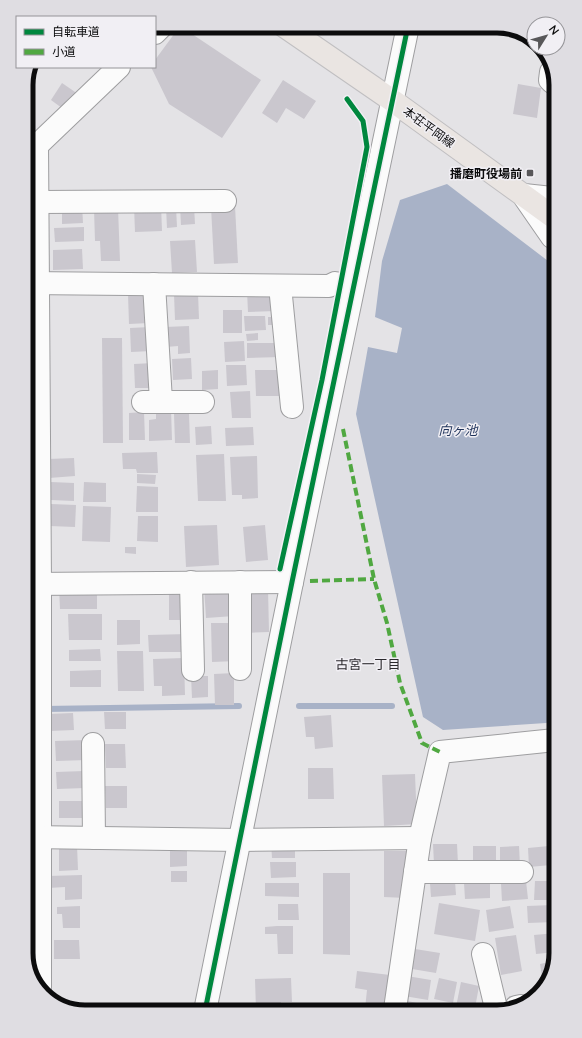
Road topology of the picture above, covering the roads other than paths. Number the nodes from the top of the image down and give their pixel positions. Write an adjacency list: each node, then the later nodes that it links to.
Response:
1 (294, 33): 4 (main road, 本荘平岡線)
2 (407, 33): 4 (street)
3 (118, 68): 5 (street)
4 (393, 101): 7 (main road, 本荘平岡線); 23 (street)
5 (33, 144)
6 (33, 168): 10 (street)
7 (524, 195): 8 (street); 11 (main road, 本荘平岡線); 12 (street)
8 (549, 198)
9 (225, 201): 10 (street)
10 (38, 202): 13 (street)
11 (549, 214)
12 (549, 232)
13 (33, 270)
14 (335, 283): 17 (street)
15 (33, 284): 16 (street)
16 (154, 284): 17 (street); 18 (street)
17 (280, 286): 19 (street)
18 (203, 402)
19 (292, 407)
20 (33, 434): 24 (street)
21 (191, 582): 22 (street); 24 (street); 26 (street)
22 (240, 582): 23 (street); 25 (street)
23 (292, 582): 32 (street)
24 (34, 584): 29 (street)
25 (240, 669)
26 (192, 670)
27 (549, 741): 31 (street)
28 (93, 744): 30 (street)
29 (35, 837): 30 (street); 36 (street)
30 (94, 838): 32 (street)
31 (420, 838): 32 (street); 33 (street)
32 (240, 840): 37 (street)
33 (415, 872): 34 (street); 38 (street)
34 (522, 872)
35 (483, 954): 39 (street)
36 (40, 978)
37 (206, 1005)
38 (396, 1005)
39 (495, 1005)

